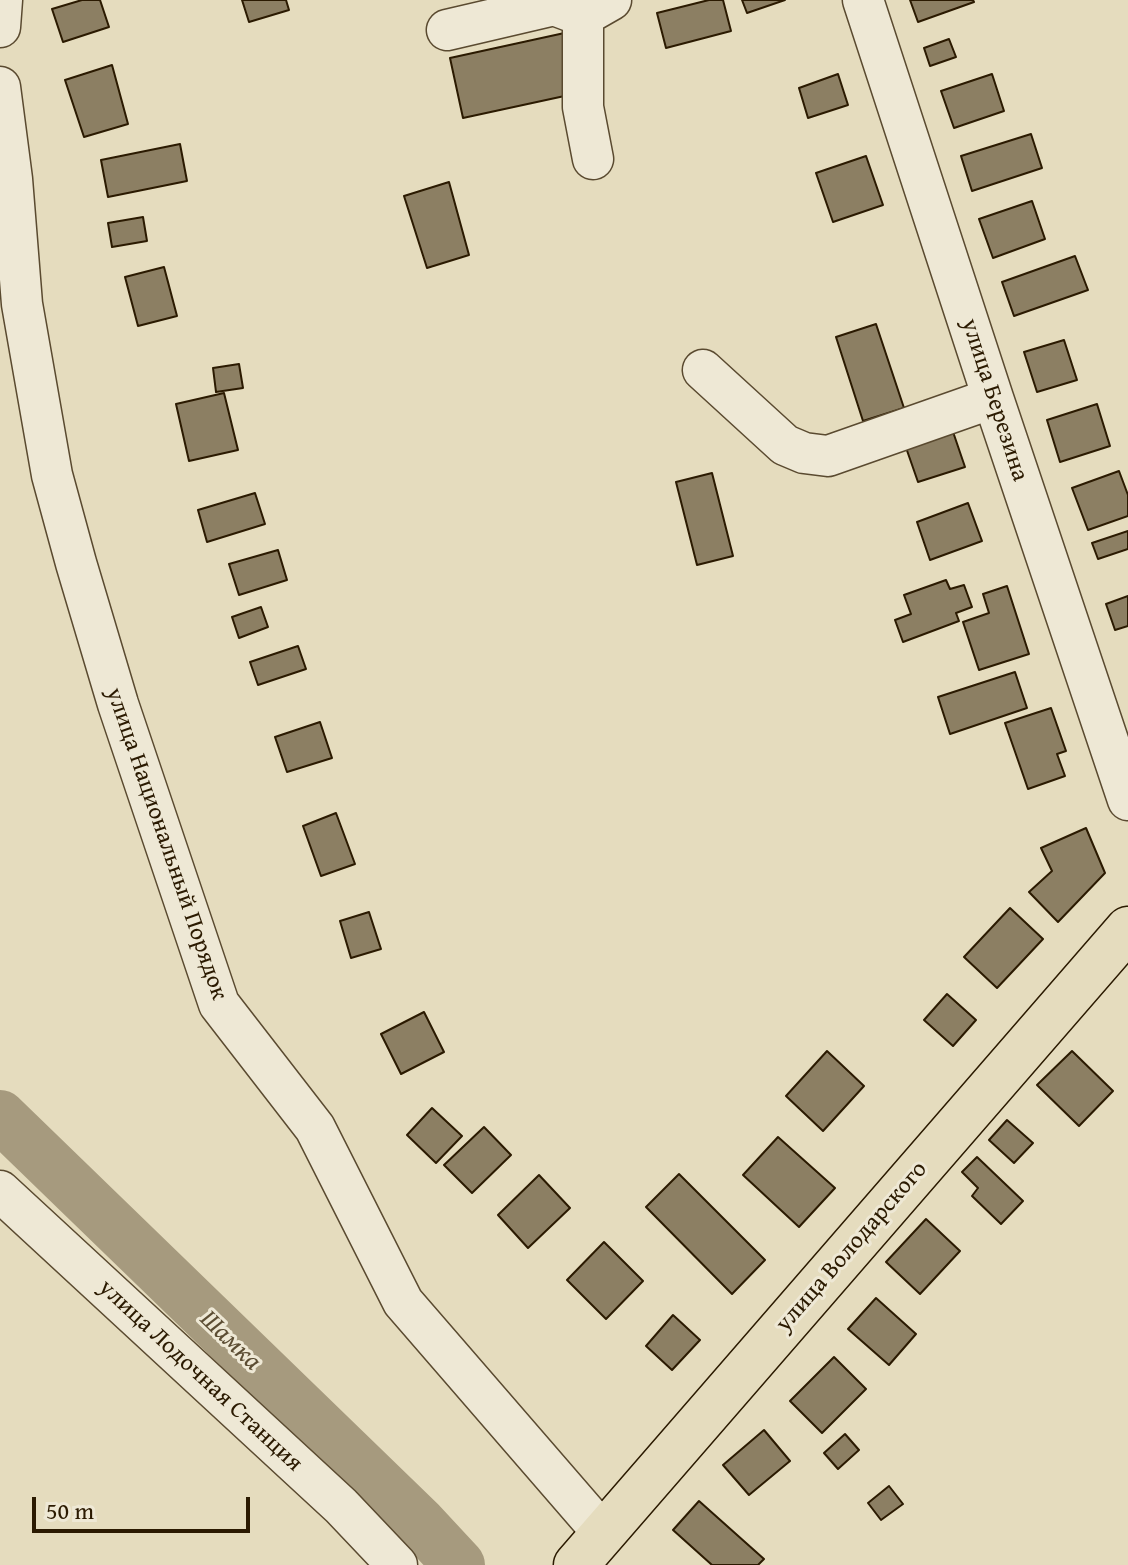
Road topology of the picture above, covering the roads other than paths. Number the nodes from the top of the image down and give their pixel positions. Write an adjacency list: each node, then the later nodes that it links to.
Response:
1 (2, 0): 4 (street)
2 (863, 0): 9 (street, улица Березина)
3 (597, 8): 5 (street); 7 (street)
4 (0, 27)
5 (447, 30)
6 (0, 87): 13 (street, улица Национальный Порядок)
7 (593, 159)
8 (703, 370): 9 (street)
9 (993, 398): 10 (street, улица Березина)
10 (1128, 800)
11 (1128, 929): 13 (main road, улица Володарского)
12 (0, 1191): 14 (street, улица Лодочная Станция)
13 (589, 1549)
14 (397, 1565)

